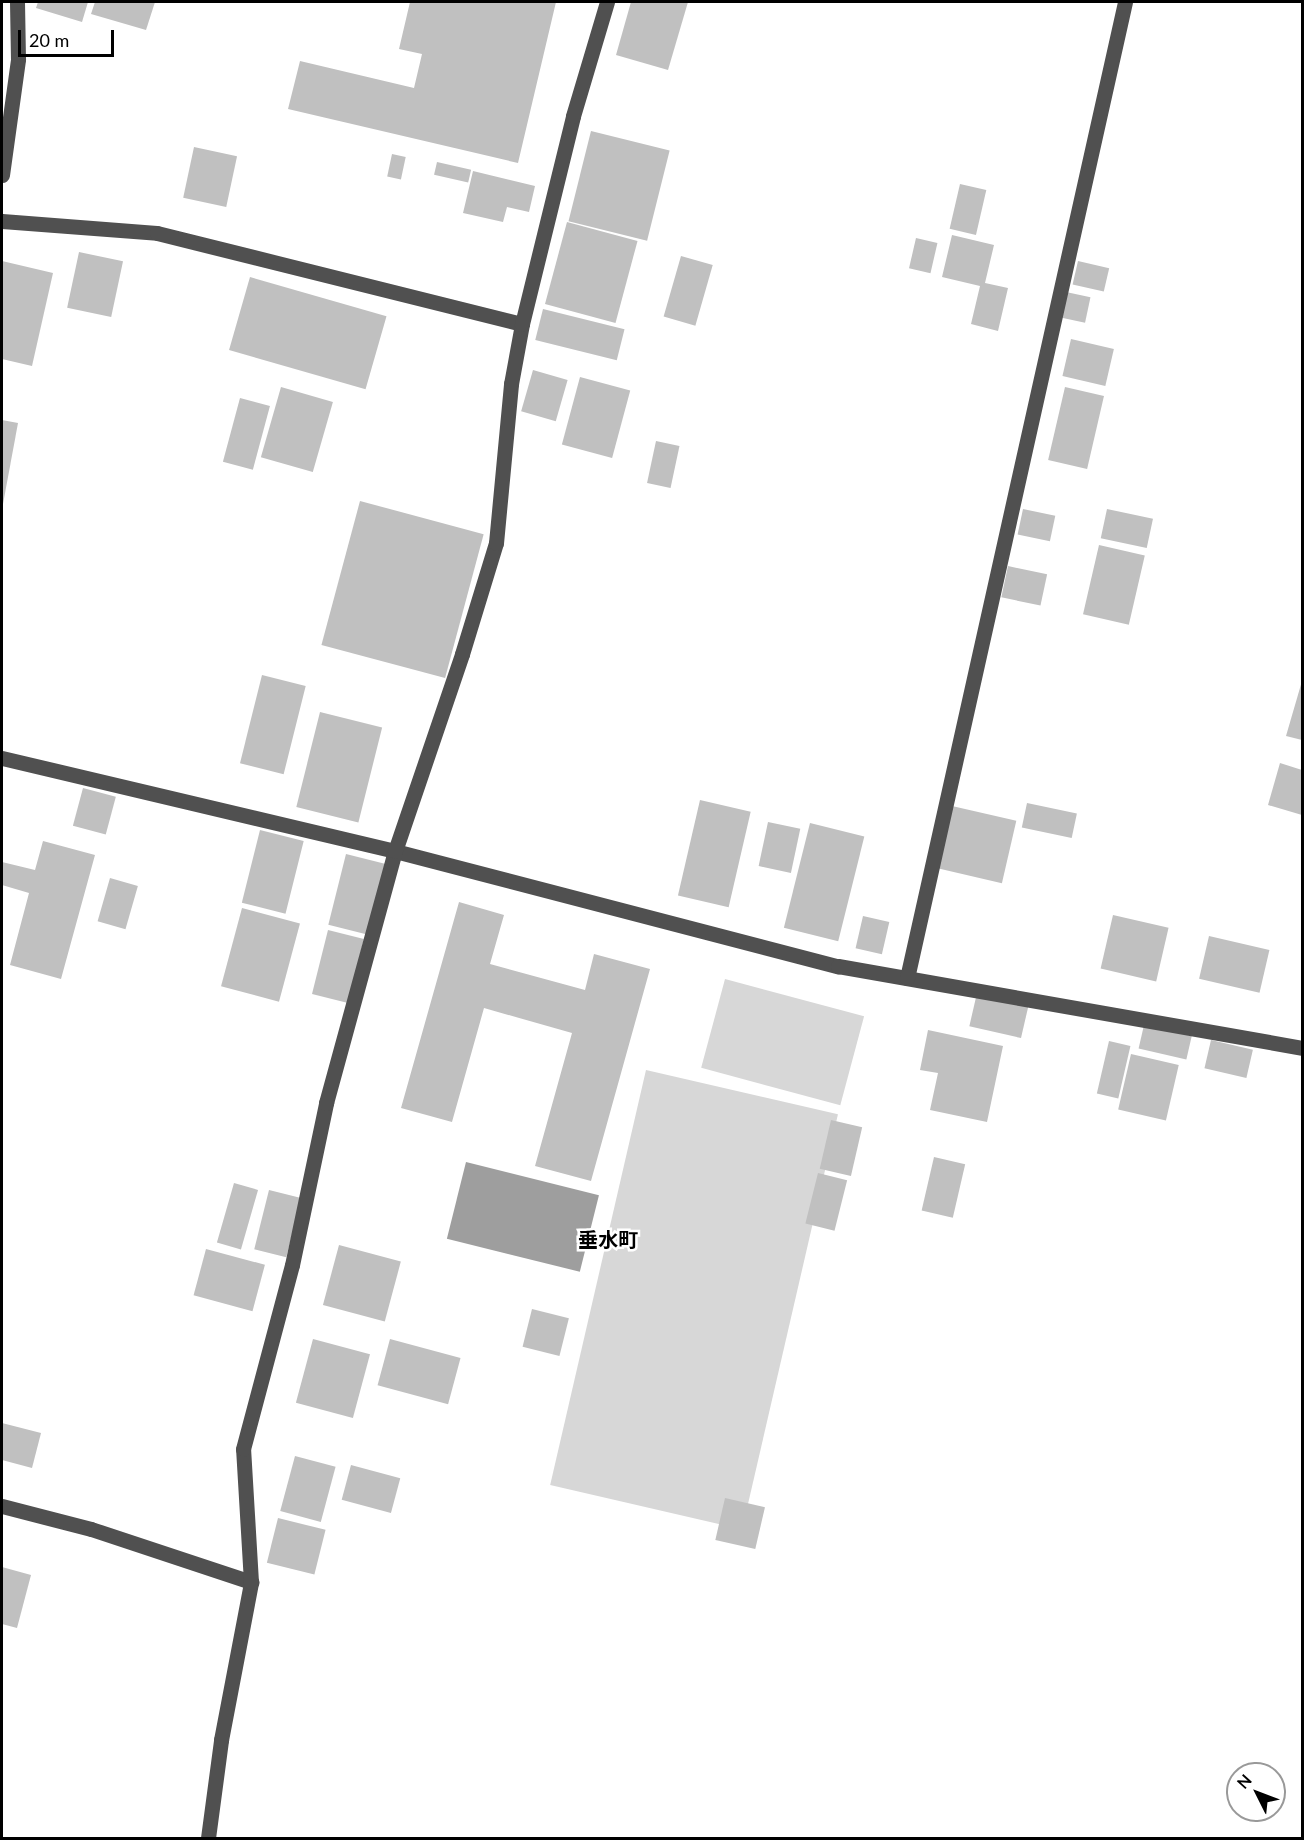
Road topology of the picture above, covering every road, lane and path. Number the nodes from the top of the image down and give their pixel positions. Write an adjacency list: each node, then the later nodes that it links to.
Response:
1 (17, 2): 4 (street)
2 (607, 2): 6 (street)
3 (1125, 2): 9 (street)
4 (2, 175)
5 (2, 221): 6 (street)
6 (522, 324): 8 (street)
7 (2, 758): 8 (street)
8 (394, 851): 9 (street); 12 (street)
9 (907, 978): 10 (street)
10 (1302, 1048)
11 (2, 1506): 12 (street)
12 (251, 1582): 13 (street)
13 (208, 1839)

